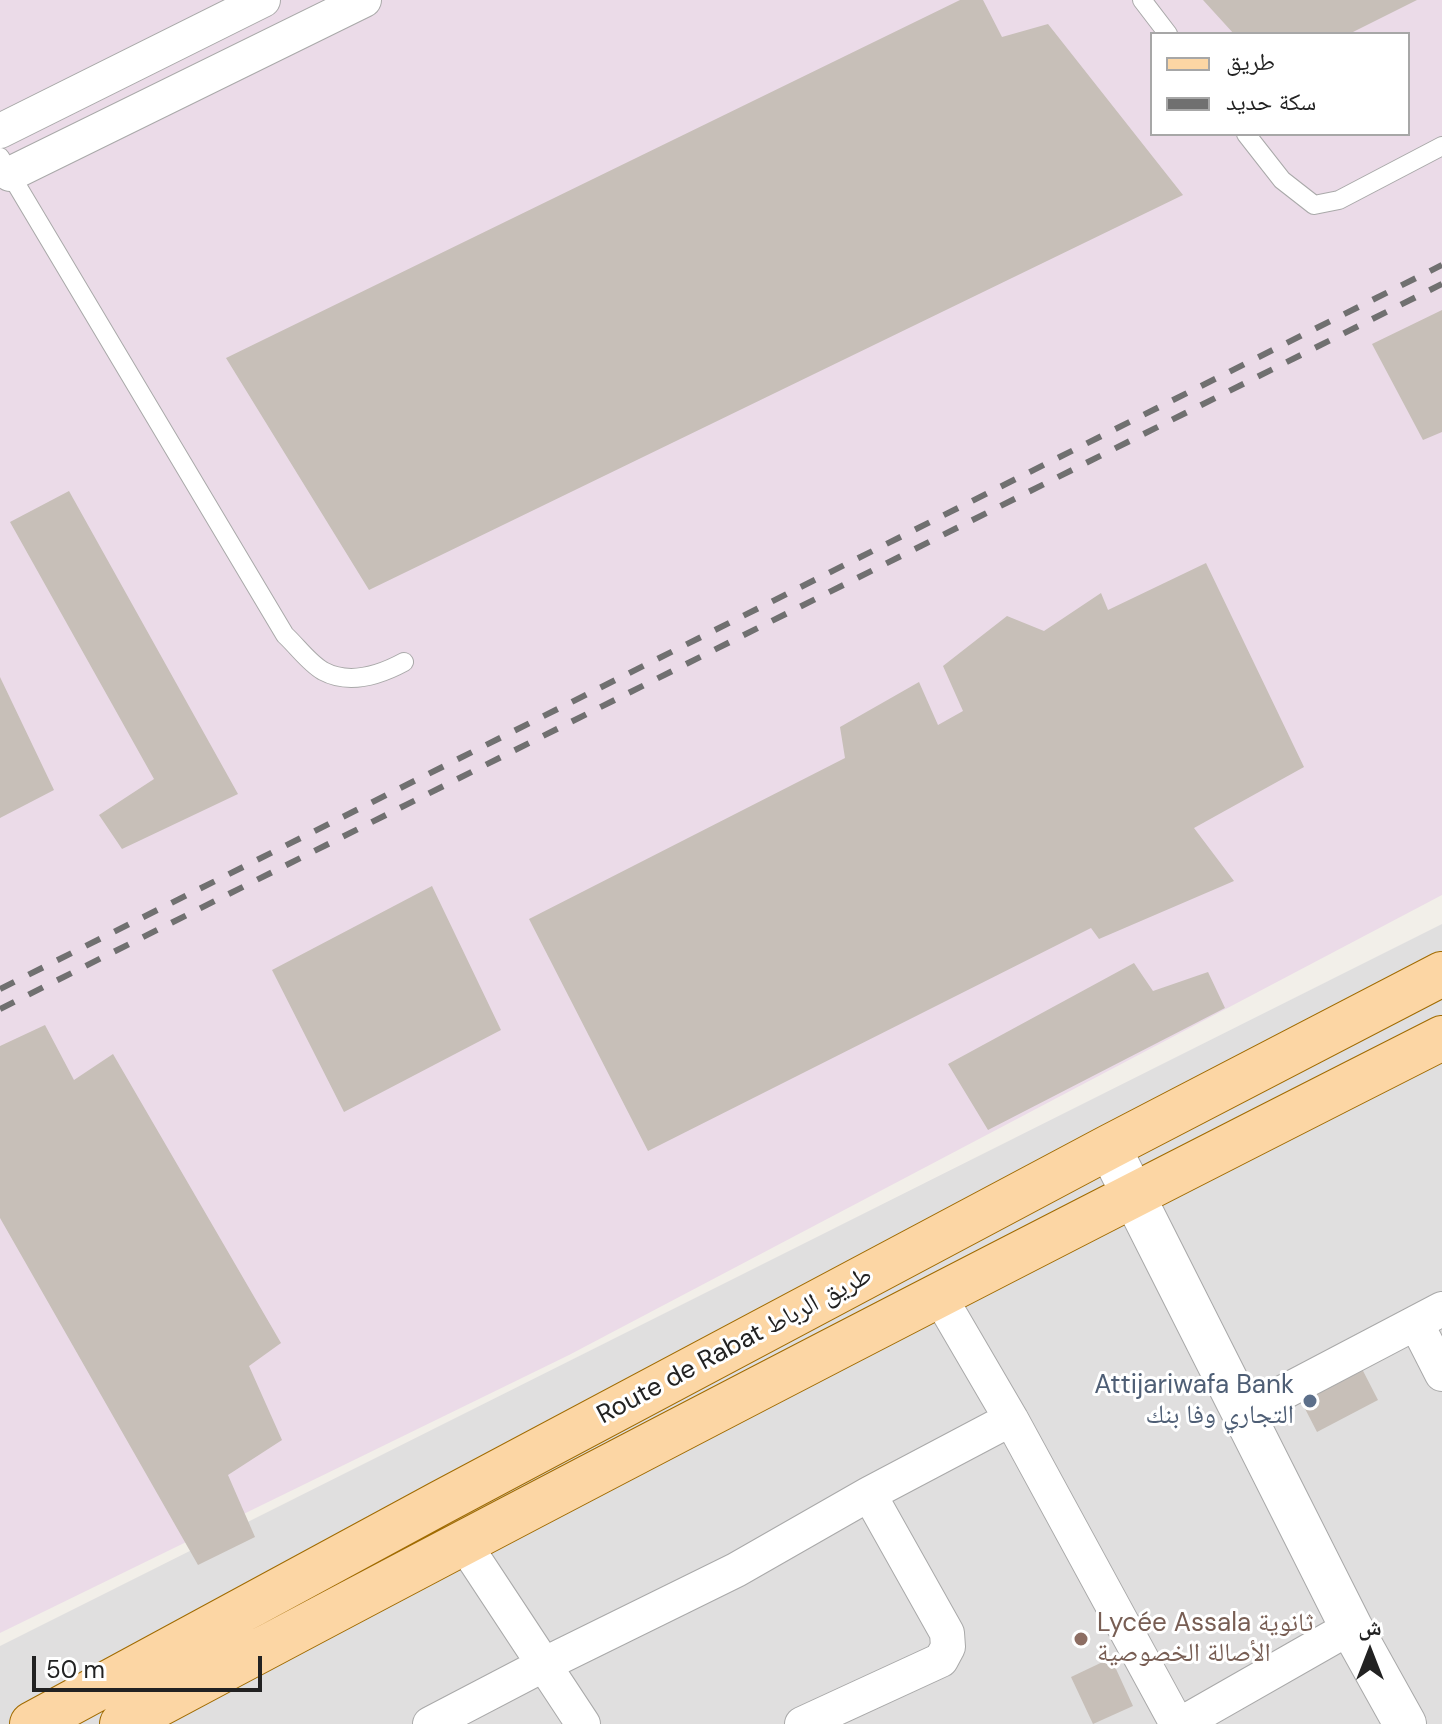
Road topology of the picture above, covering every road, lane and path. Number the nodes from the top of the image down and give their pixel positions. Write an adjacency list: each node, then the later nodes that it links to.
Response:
1 (263, 0): 5 (street)
2 (364, 0): 8 (street)
3 (1142, 0): 4 (lane)
4 (1166, 32)
5 (0, 131)
6 (1248, 136): 7 (lane)
7 (1442, 146)
8 (5, 165): 9 (lane)
9 (404, 662)
10 (1442, 974): 12 (main road, Route de Rabat طريق الرباط)
11 (1442, 1038): 13 (main road, Route de Rabat طريق الرباط)
12 (1109, 1147): 13 (street); 23 (main road, Route de Rabat طريق الرباط)
13 (1132, 1195): 14 (main road, Route de Rabat طريق الرباط); 17 (street)
14 (938, 1294): 18 (street); 20 (main road, Route de Rabat طريق الرباط)
15 (1429, 1316): 16 (street); 17 (street)
16 (1442, 1374)
17 (1244, 1413): 21 (street)
18 (1011, 1419): 19 (street); 28 (street)
19 (869, 1494): 22 (street); 27 (street)
20 (463, 1542): 22 (street); 24 (main road, Route de Rabat طريق الرباط)
21 (1351, 1627): 28 (street); 29 (street)
22 (543, 1665): 25 (street); 26 (street)
23 (32, 1724)
24 (122, 1724)
25 (430, 1724)
26 (583, 1724)
27 (802, 1724)
28 (1179, 1724)
29 (1405, 1724)

